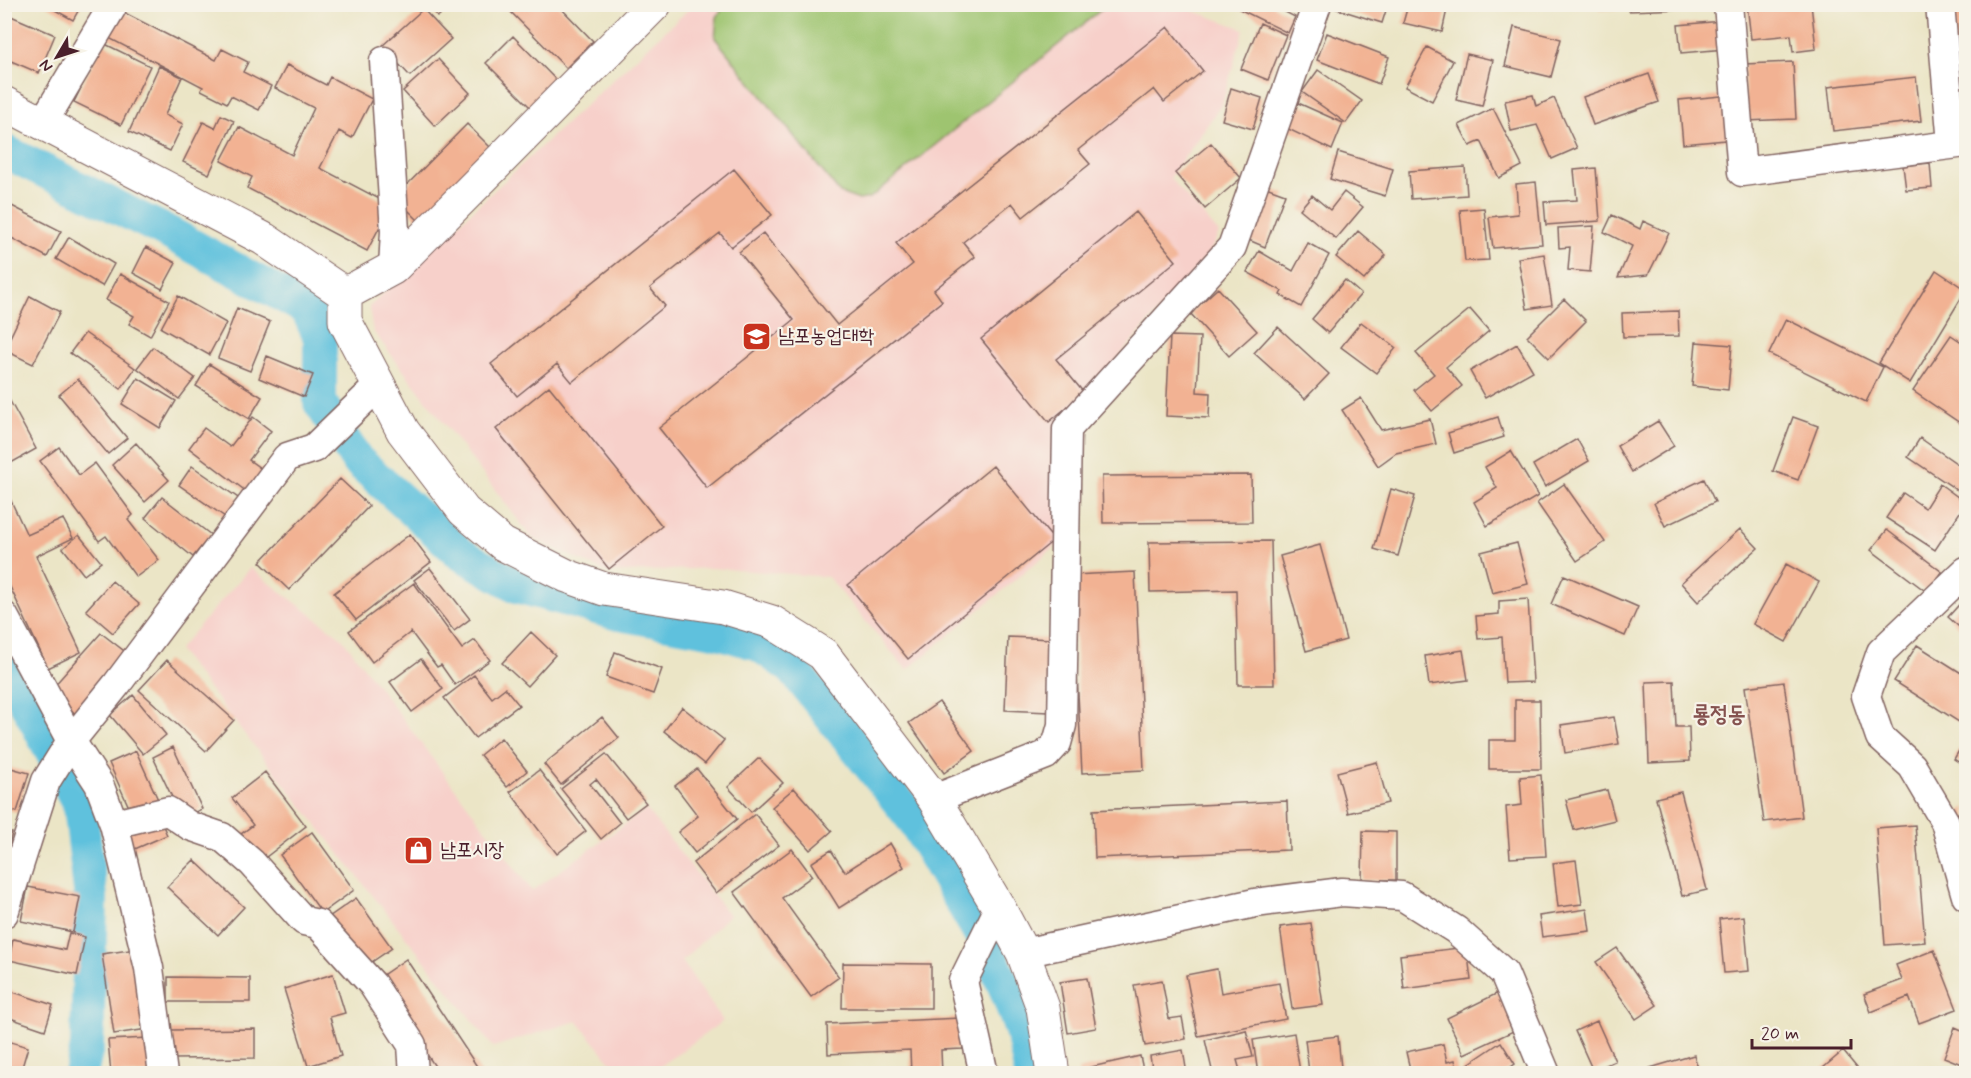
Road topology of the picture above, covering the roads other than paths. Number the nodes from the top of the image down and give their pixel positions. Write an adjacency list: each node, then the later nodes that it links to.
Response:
1 (655, 4): 10 (street)
2 (1317, 4): 16 (street)
3 (1728, 4): 9 (street)
4 (1940, 4): 9 (street)
5 (112, 8): 8 (street)
6 (384, 62): 10 (street)
7 (4, 103): 8 (street)
8 (44, 121): 11 (street)
9 (1959, 144)
10 (393, 268): 11 (street)
11 (345, 294): 12 (street)
12 (378, 386): 15 (street); 16 (street)
13 (1966, 571): 18 (street)
14 (4, 616): 15 (street)
15 (71, 741): 17 (street); 19 (street)
16 (934, 799): 20 (street)
17 (114, 825): 22 (street); 23 (street)
18 (1966, 896)
19 (4, 913)
20 (995, 915): 21 (street); 24 (street)
21 (1023, 953): 25 (street); 26 (street)
22 (163, 1074)
23 (414, 1074)
24 (984, 1074)
25 (1053, 1074)
26 (1546, 1074)

